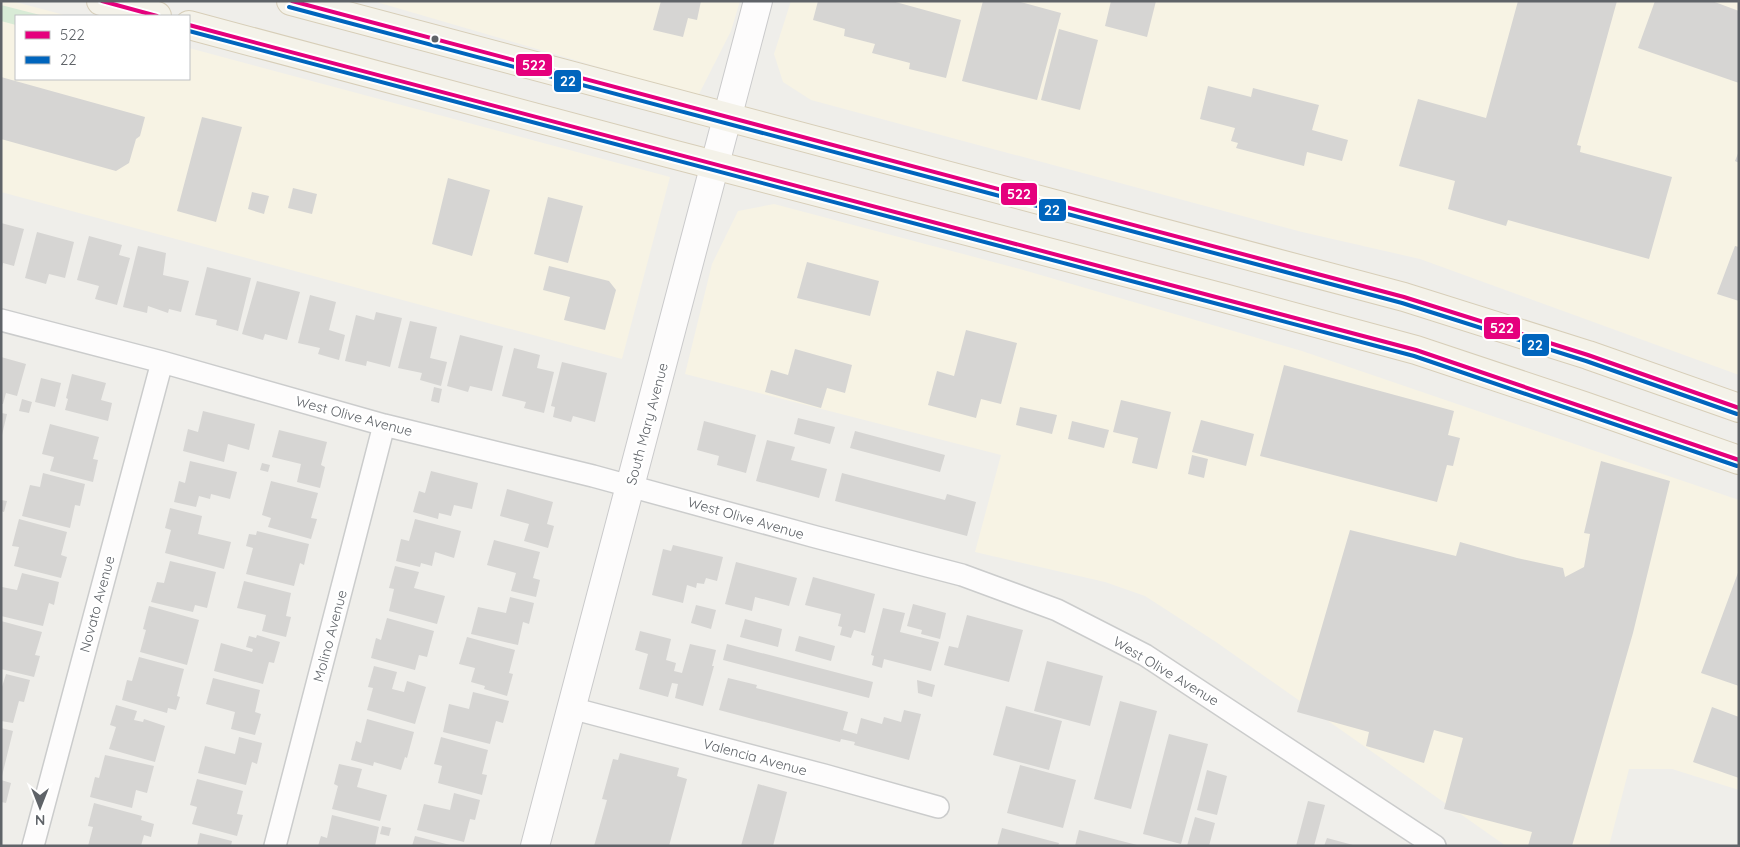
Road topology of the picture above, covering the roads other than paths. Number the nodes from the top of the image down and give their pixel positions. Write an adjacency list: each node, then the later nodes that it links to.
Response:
1 (101, 1): 4 (main road)
2 (291, 1): 6 (main road)
3 (758, 1): 6 (main road, South Mary Avenue)
4 (154, 15)
5 (190, 25): 7 (main road)
6 (728, 117): 7 (main road, South Mary Avenue); 10 (main road)
7 (715, 164): 12 (main road); 13 (main road, South Mary Avenue)
8 (1, 320): 9 (street, West Olive Avenue)
9 (162, 362): 11 (street, West Olive Avenue); 16 (street, Novato Avenue)
10 (1739, 408)
11 (384, 425): 13 (street, West Olive Avenue); 17 (street, Molino Avenue)
12 (1739, 460)
13 (630, 486): 14 (main road, South Mary Avenue); 19 (street, West Olive Avenue)
14 (571, 708): 15 (street, Valencia Avenue); 18 (main road, South Mary Avenue)
15 (938, 807)
16 (33, 846)
17 (275, 846)
18 (535, 846)
19 (1435, 846)

